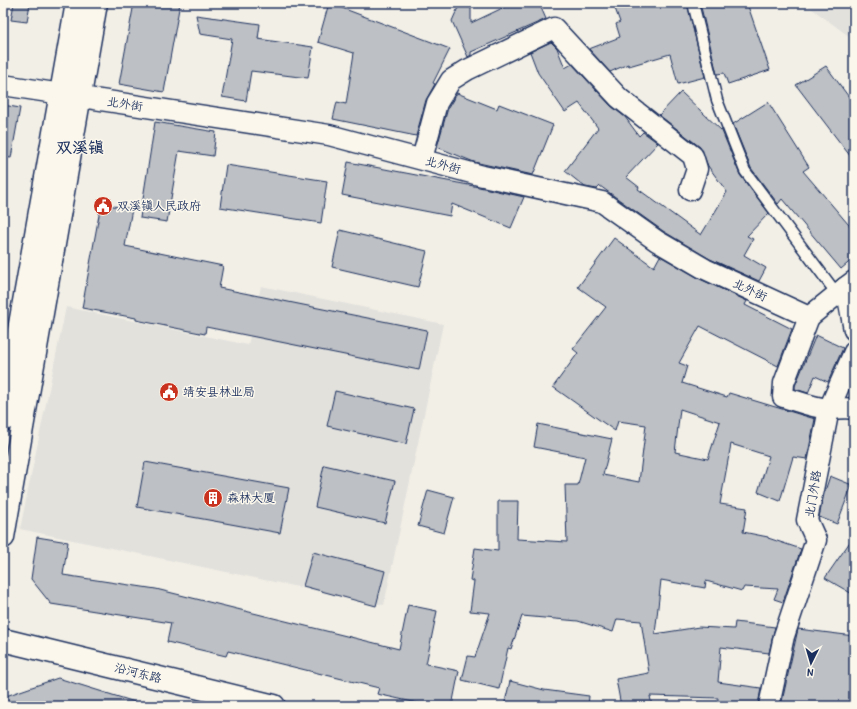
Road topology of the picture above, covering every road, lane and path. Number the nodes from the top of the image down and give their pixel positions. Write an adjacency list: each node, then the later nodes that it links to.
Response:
1 (77, 3): 5 (main road)
2 (96, 3): 5 (main road)
3 (694, 3): 8 (lane)
4 (3, 85): 5 (street, 北外街)
5 (70, 96): 6 (street, 北外街); 15 (main road); 16 (main road)
6 (422, 160): 7 (street); 9 (street, 北外街)
7 (690, 190)
8 (841, 291): 9 (street); 10 (street); 11 (street)
9 (809, 317): 13 (street)
10 (854, 330)
11 (854, 340)
12 (854, 352): 13 (street, 北门外路)
13 (829, 409): 14 (street); 19 (street, 北门外路)
14 (854, 409)
15 (3, 420)
16 (3, 537)
17 (3, 640): 18 (main road, 沿河东路)
18 (274, 706)
19 (770, 706)

